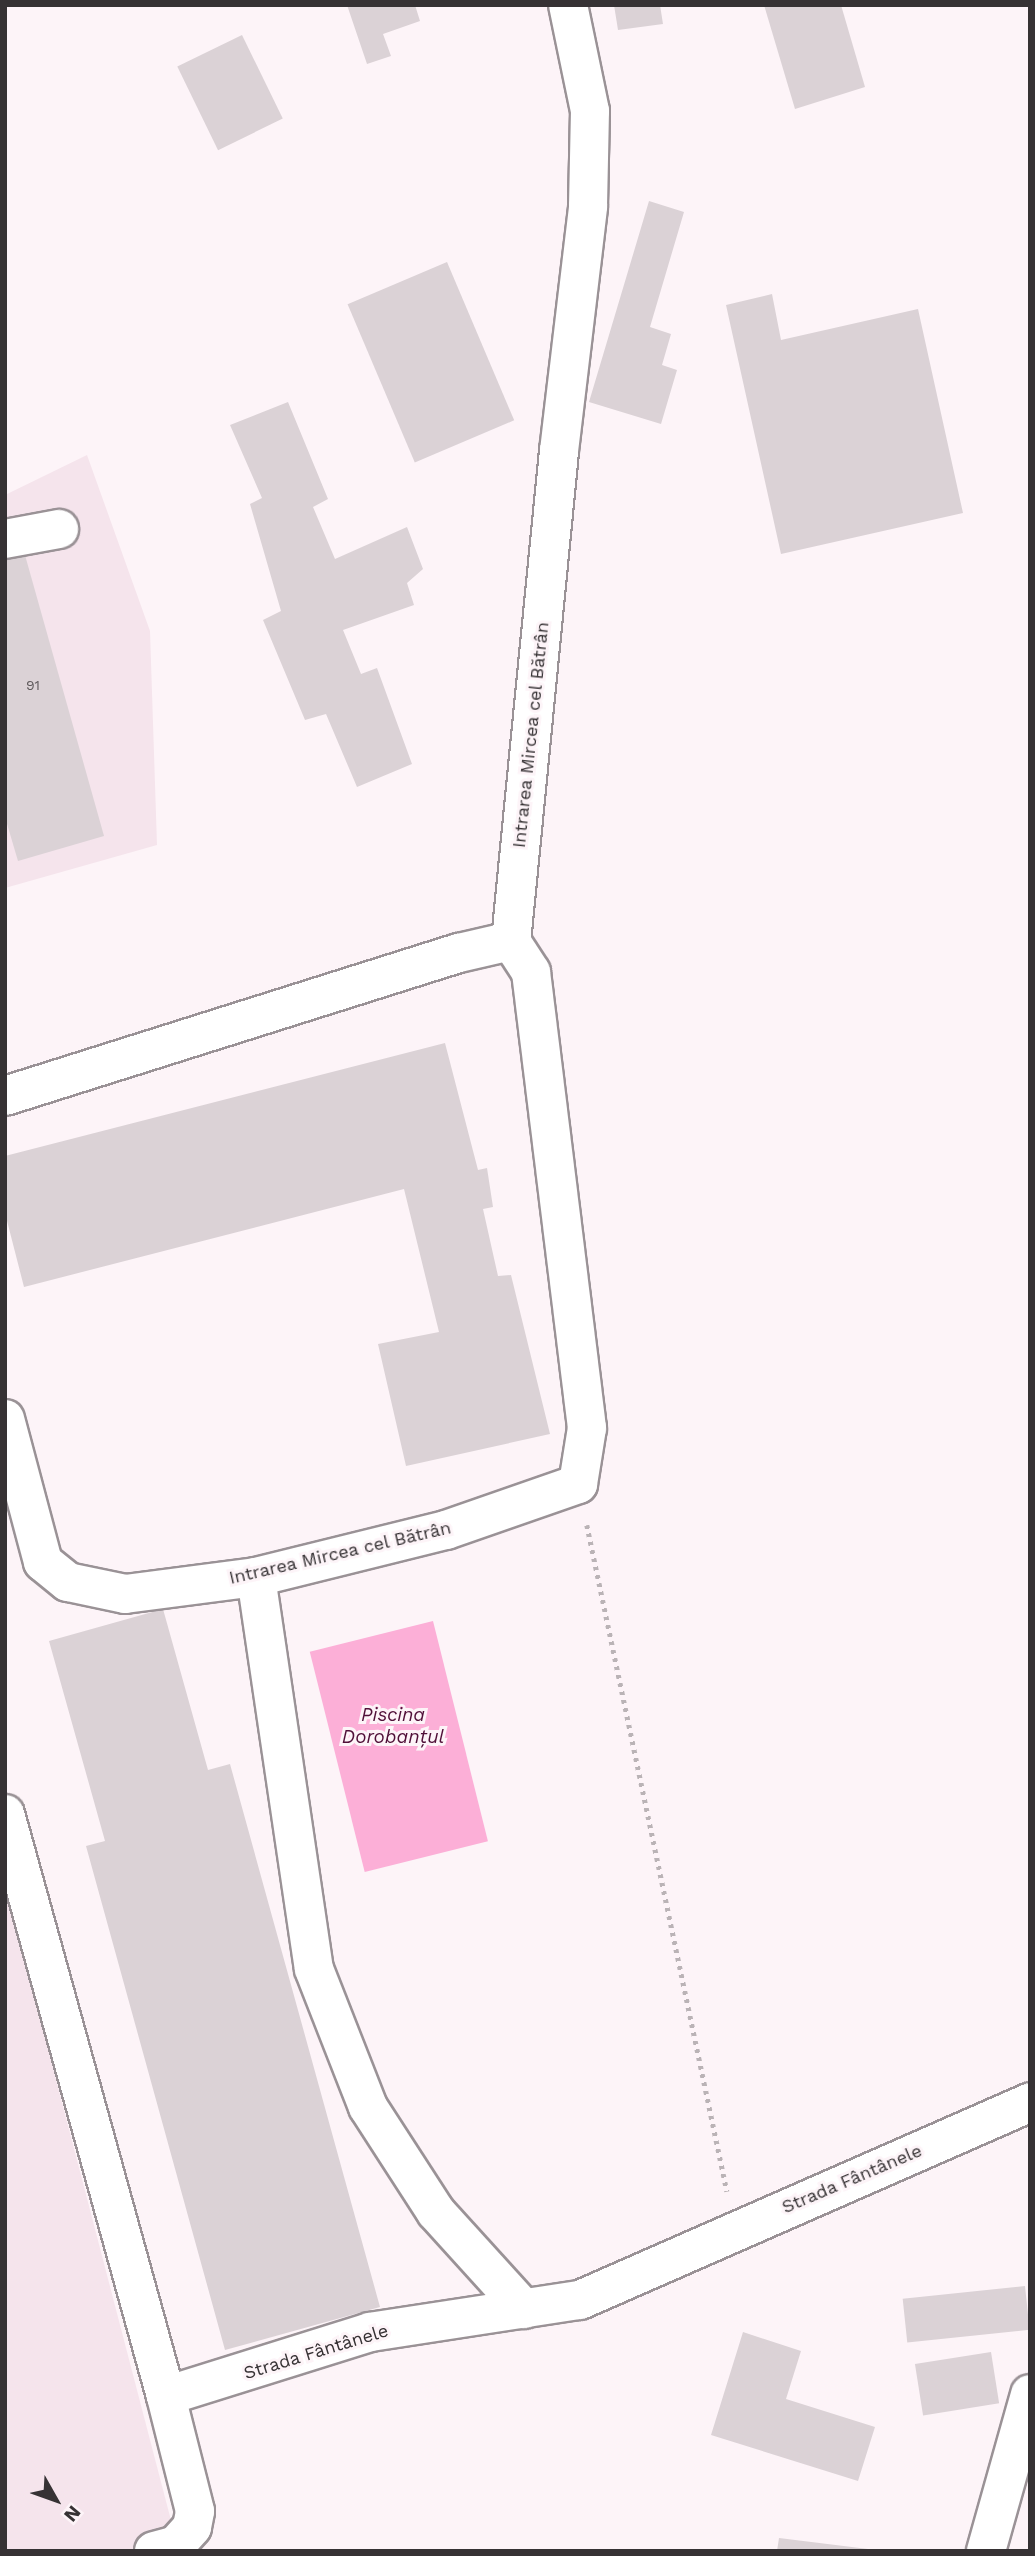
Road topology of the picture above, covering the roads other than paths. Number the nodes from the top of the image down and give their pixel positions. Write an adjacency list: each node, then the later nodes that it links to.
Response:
1 (568, 5): 4 (street, Intrarea Mircea cel Bătrân)
2 (59, 529): 3 (street)
3 (5, 539)
4 (511, 941): 5 (street); 7 (street, Intrarea Mircea cel Bătrân)
5 (5, 1096)
6 (5, 1419): 7 (street, Intrarea Mircea cel Bătrân)
7 (256, 1577): 10 (street)
8 (5, 1814): 12 (street)
9 (1030, 2102): 10 (street, Strada Fântânele)
10 (524, 2309): 12 (street, Strada Fântânele)
11 (1030, 2393): 14 (street)
12 (166, 2396): 13 (street)
13 (154, 2551)
14 (986, 2551)

